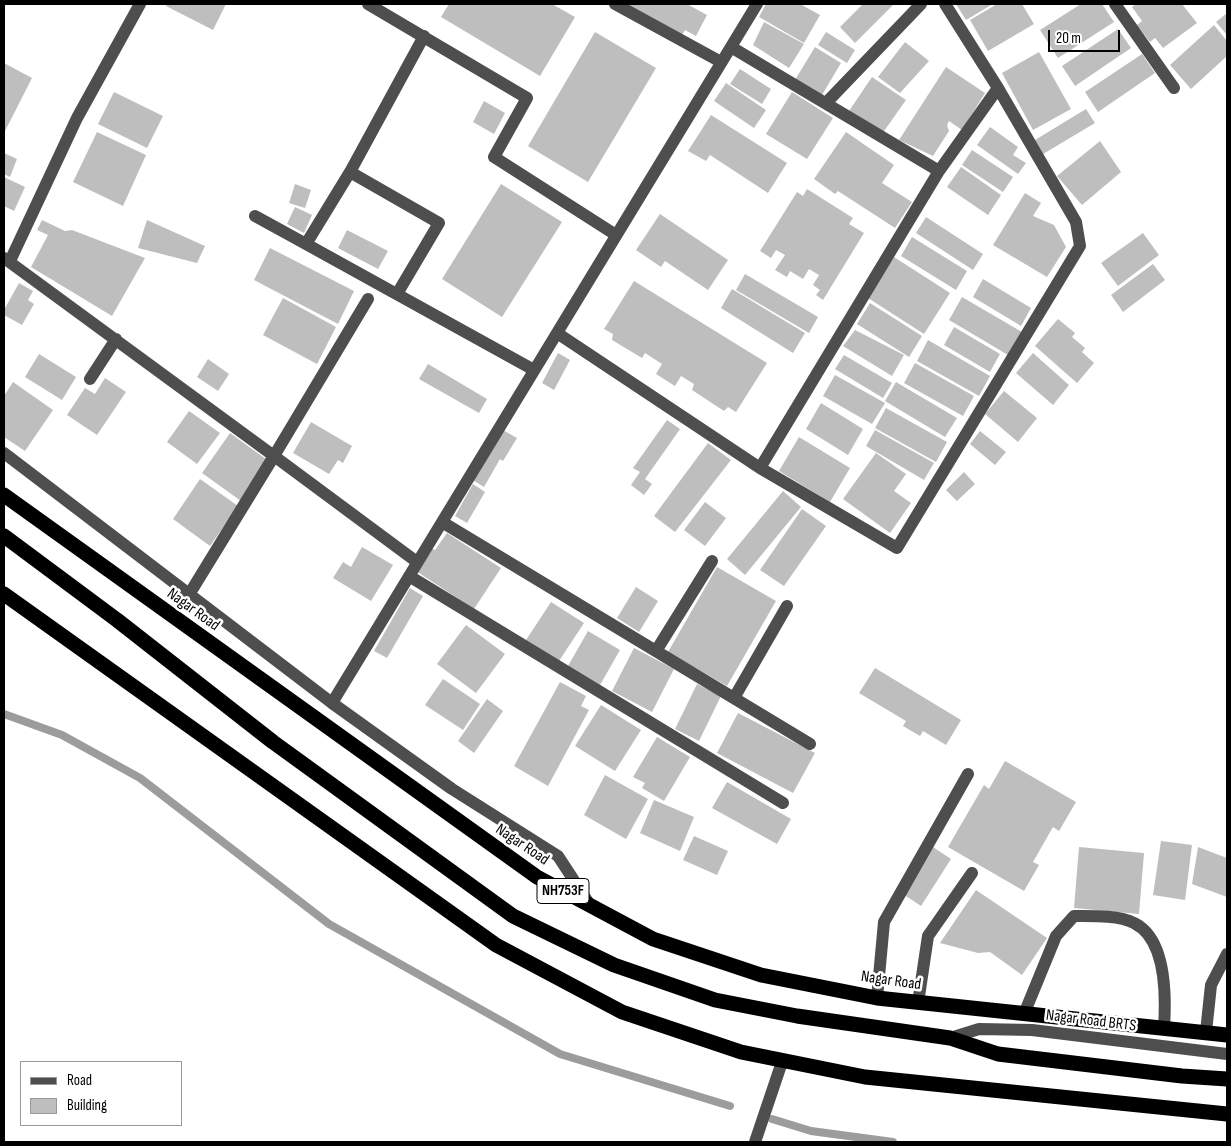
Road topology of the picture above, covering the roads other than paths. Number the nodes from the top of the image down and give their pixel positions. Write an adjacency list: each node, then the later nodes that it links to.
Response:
1 (140, 4): 19 (street)
2 (368, 4): 8 (street)
3 (615, 4): 10 (street)
4 (757, 4): 9 (street)
5 (921, 4): 13 (street)
6 (945, 4): 11 (street)
7 (1115, 4): 12 (street)
8 (424, 36): 15 (street); 17 (street)
9 (731, 47): 10 (street); 13 (street)
10 (721, 62): 17 (street)
11 (998, 88): 14 (street); 28 (street)
12 (1174, 88)
13 (826, 103): 14 (street)
14 (939, 171): 28 (street)
15 (350, 172): 18 (street); 20 (street)
16 (255, 216): 18 (street)
17 (616, 235): 22 (street)
18 (306, 244): 20 (street)
19 (7, 259): 23 (street)
20 (396, 294): 24 (street)
21 (368, 299): 27 (street)
22 (557, 332): 24 (street); 28 (street)
23 (116, 340): 25 (street); 27 (street)
24 (534, 370): 30 (street)
25 (90, 379)
26 (4, 453): 35 (street)
27 (274, 456): 33 (street); 35 (street)
28 (760, 468)
29 (4, 495): 45 (highway, Nagar Road / NH753F)
30 (442, 522): 33 (street); 38 (street)
31 (4, 536): 53 (highway)
32 (712, 561): 38 (street)
33 (417, 562): 34 (street)
34 (409, 576): 40 (street); 43 (street)
35 (190, 593): 40 (street)
36 (4, 594): 55 (highway)
37 (787, 606): 39 (street)
38 (656, 651): 39 (street)
39 (734, 698): 41 (street)
40 (332, 702): 45 (street)
41 (810, 744)
42 (968, 774): 47 (street)
43 (783, 803)
44 (972, 873): 48 (street)
45 (590, 905): 47 (highway, Nagar Road / NH753F)
46 (1227, 954): 51 (street)
47 (877, 998): 48 (highway, Nagar Road / NH753F)
48 (918, 1003): 49 (highway, Nagar Road / NH753F)
49 (1024, 1014): 50 (highway, Nagar Road / NH753F); 50 (street)
50 (1164, 1028): 51 (highway, Nagar Road / NH753F)
51 (1206, 1032): 52 (highway, Nagar Road / NH753F)
52 (1227, 1035)
53 (950, 1038): 54 (street, Nagar Road BRTS); 56 (highway)
54 (1227, 1054)
55 (782, 1062): 57 (highway); 58 (street)
56 (1227, 1079)
57 (1227, 1114)
58 (755, 1142)

